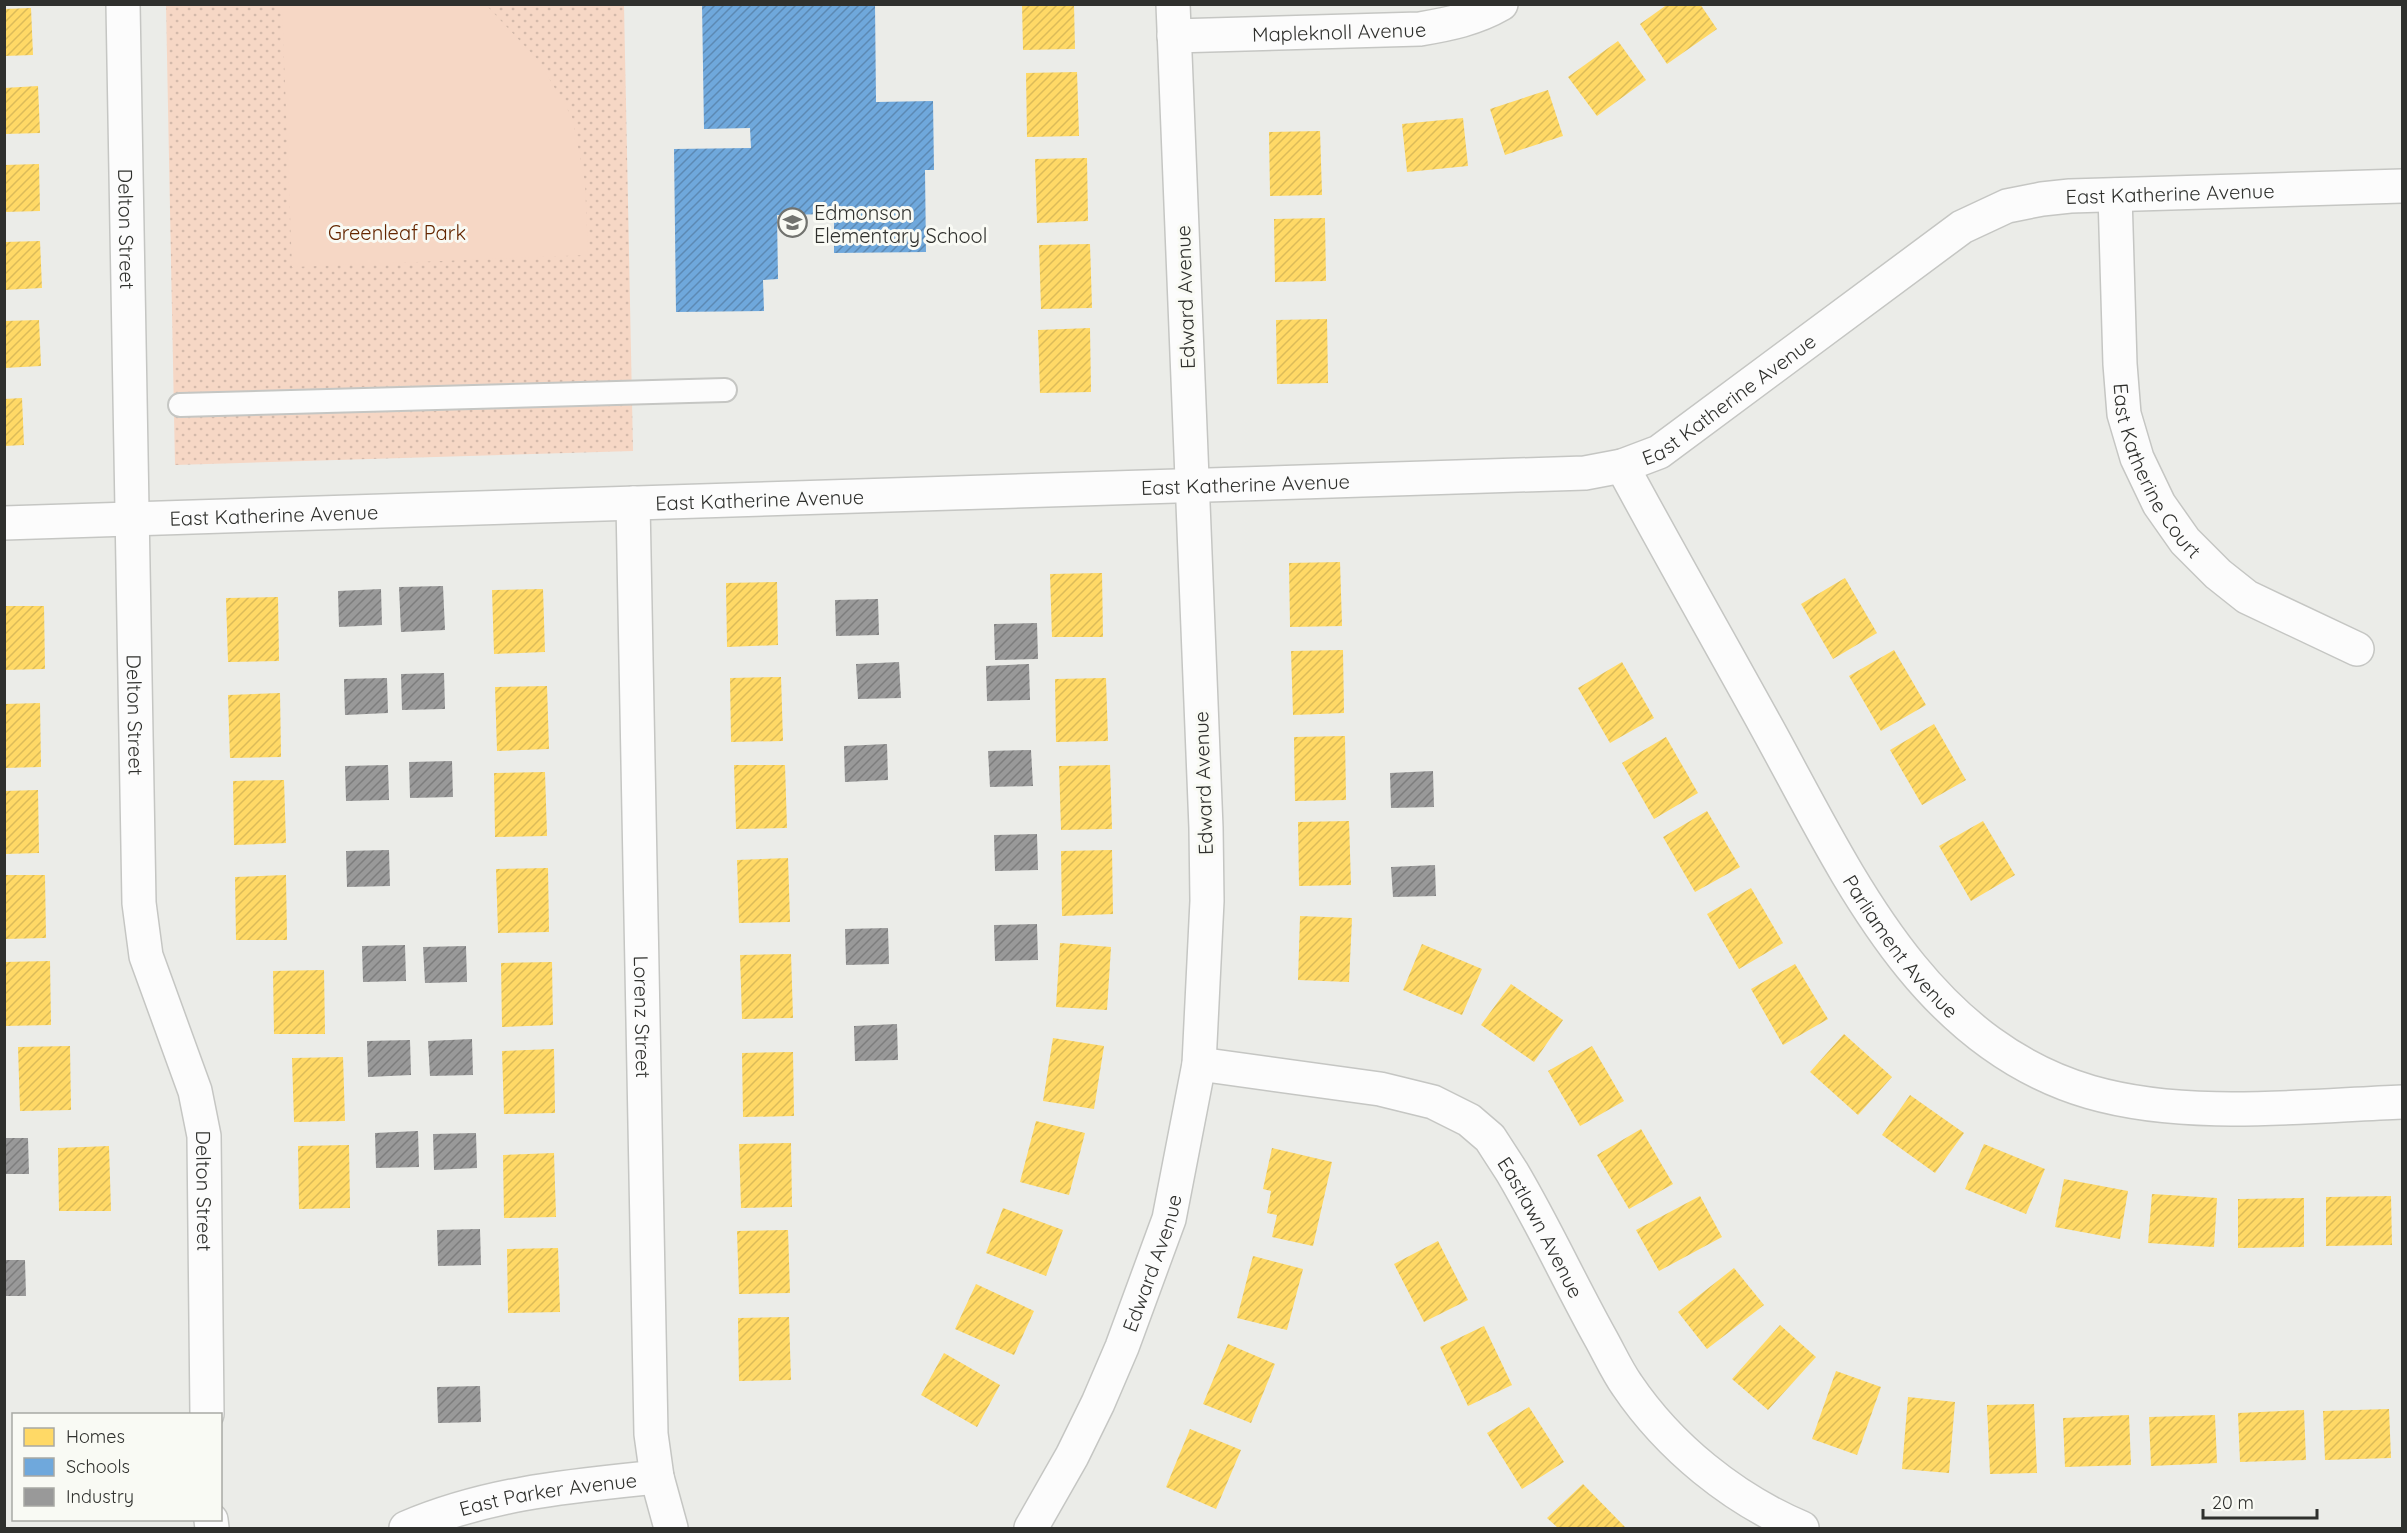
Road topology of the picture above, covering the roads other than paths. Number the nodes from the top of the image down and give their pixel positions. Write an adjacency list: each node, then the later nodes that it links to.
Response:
1 (123, 4): 11 (street, Delton Street)
2 (1501, 4): 3 (street, Mapleknoll Avenue)
3 (1173, 20): 9 (street, Edward Avenue)
4 (2403, 186): 5 (street, East Katherine Avenue)
5 (2115, 195): 8 (street, East Katherine Avenue); 13 (street, East Katherine Court)
6 (725, 390): 7 (lane)
7 (180, 405)
8 (1623, 466): 9 (street, East Katherine Avenue); 15 (street, Parliament Avenue)
9 (1192, 485): 10 (street, East Katherine Avenue); 14 (street, Edward Avenue)
10 (633, 503): 11 (street, East Katherine Avenue); 17 (street, Lorenz Street)
11 (134, 518): 12 (street, East Katherine Avenue); 16 (street, Delton Street)
12 (4, 523)
13 (2357, 649)
14 (1199, 1064): 20 (street, Edward Avenue); 21 (street, Eastlawn Avenue)
15 (2403, 1102)
16 (207, 1413)
17 (657, 1477): 18 (street, East Parker Avenue); 19 (street, Lorenz Street)
18 (406, 1528)
19 (671, 1528)
20 (1031, 1528)
21 (1802, 1528)

